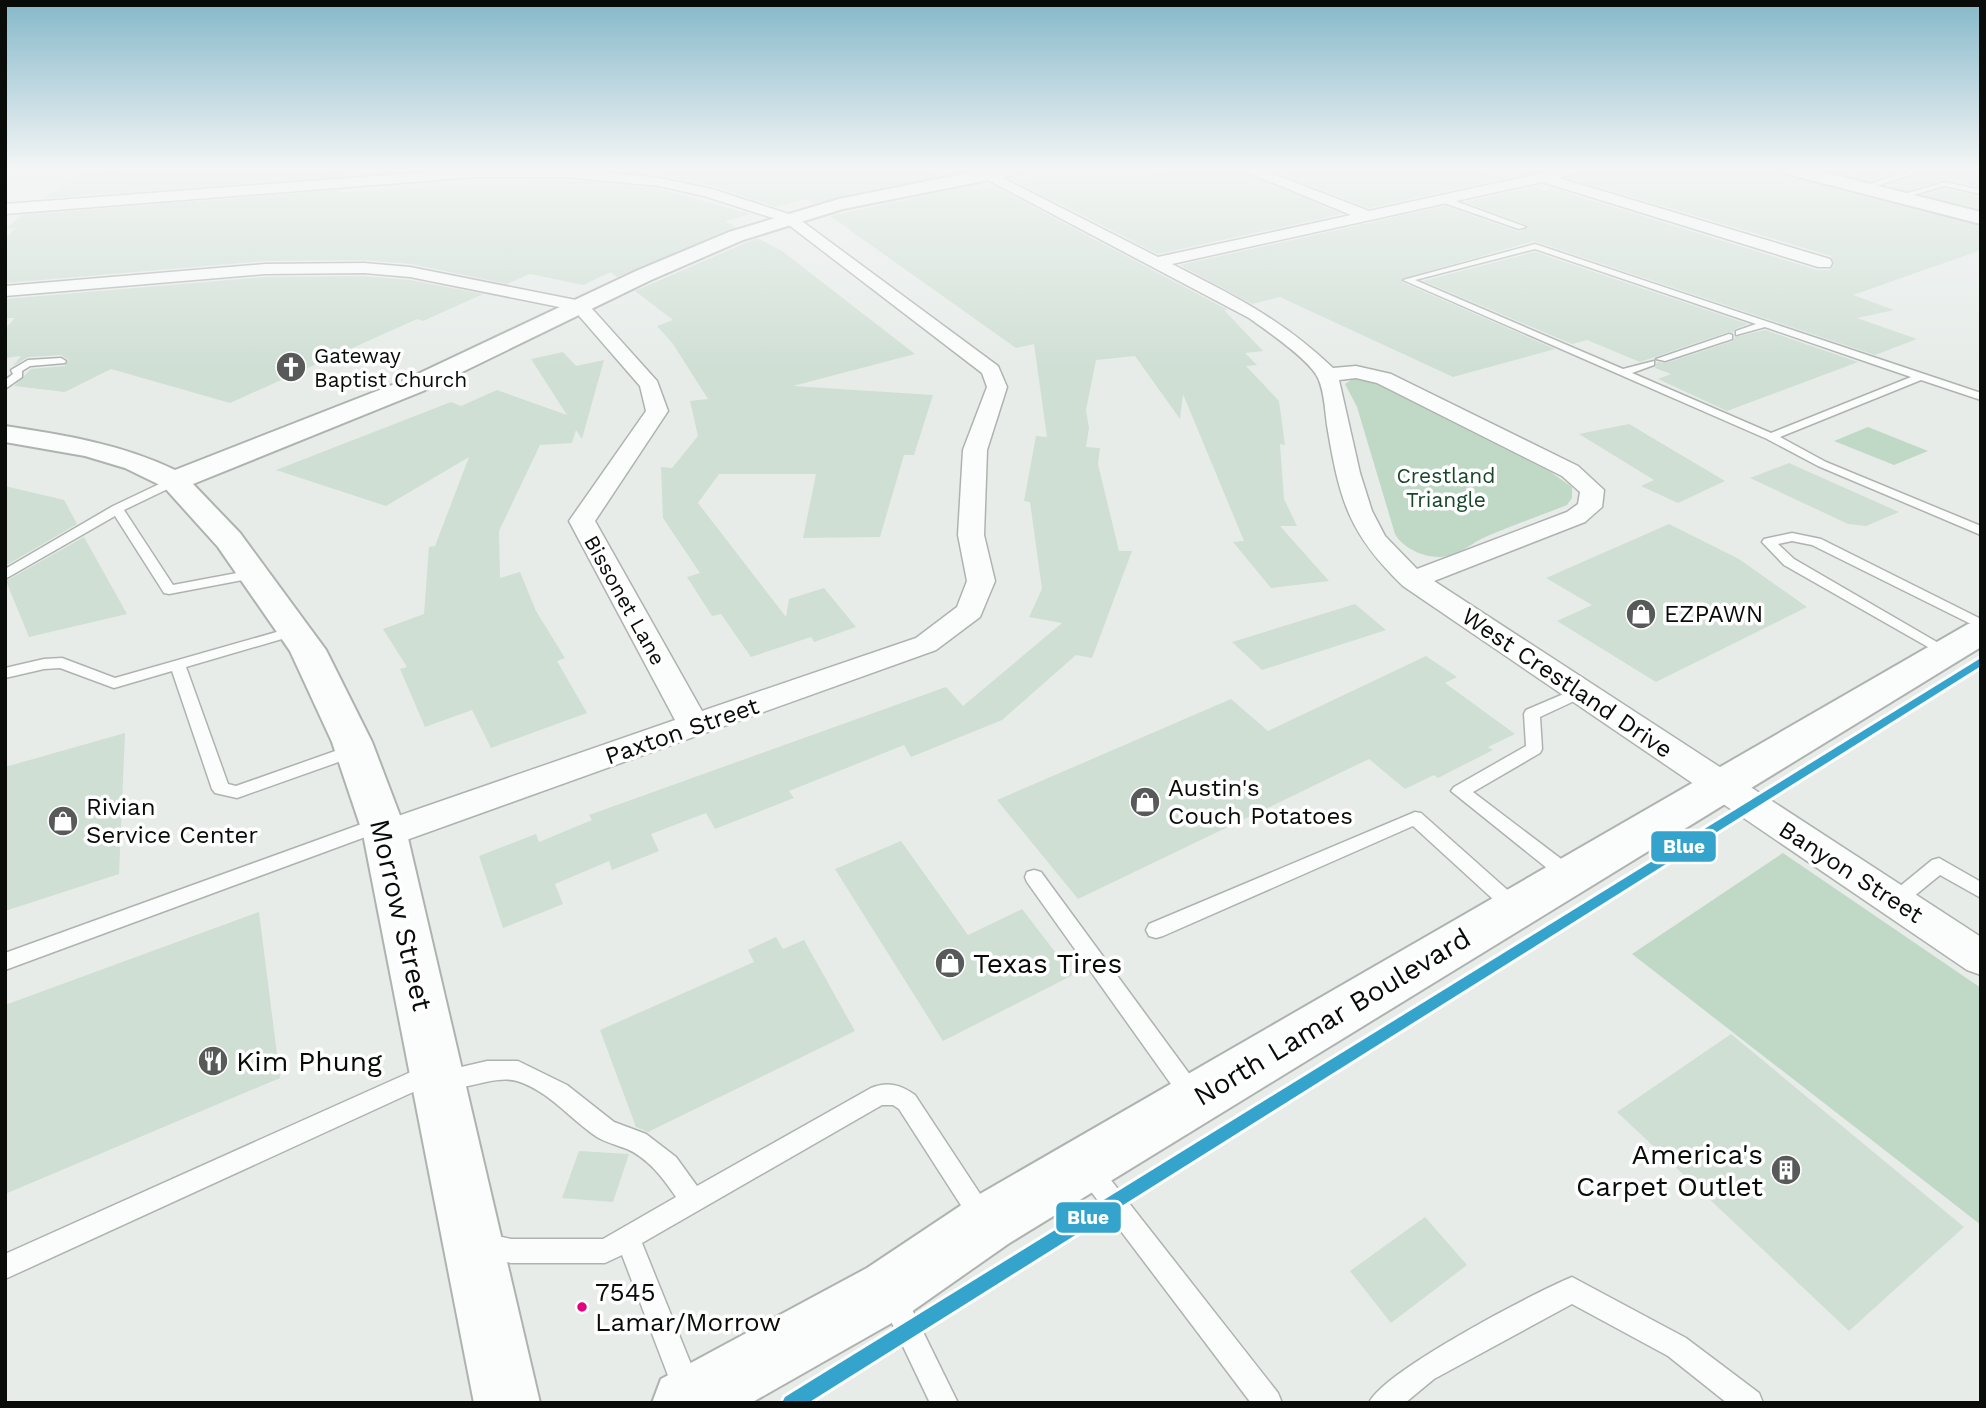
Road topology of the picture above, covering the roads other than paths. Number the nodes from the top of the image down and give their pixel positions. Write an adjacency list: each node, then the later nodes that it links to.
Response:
1 (743, 236): 9 (street)
2 (812, 236): 32 (street, Paxton Street)
3 (1105, 236): 6 (street)
4 (1278, 236): 6 (street)
5 (1734, 236): 7 (street)
6 (1157, 262): 15 (street)
7 (1824, 263)
8 (5, 291): 9 (street)
9 (580, 306): 21 (street); 32 (street, Bissonet Lane)
10 (1764, 324): 11 (lane); 14 (lane); 16 (lane)
11 (1661, 359)
12 (61, 361): 17 (lane)
13 (1650, 363): 14 (lane)
14 (1623, 373): 20 (lane)
15 (1328, 375): 26 (street, West Crestland Drive); 26 (street)
16 (1920, 377): 18 (lane); 20 (lane)
17 (5, 386)
18 (1981, 397)
19 (5, 434): 21 (street, Morrow Street)
20 (1771, 437): 23 (lane)
21 (174, 481): 22 (lane); 24 (street, Morrow Street)
22 (117, 509): 24 (lane); 25 (lane)
23 (1981, 531)
24 (253, 574): 27 (street, Morrow Street)
25 (5, 575)
26 (1413, 580): 31 (street, West Crestland Drive)
27 (294, 631): 29 (lane); 33 (street, Morrow Street)
28 (1970, 637): 28 (lane); 34 (street, North Lamar Boulevard)
29 (178, 666): 30 (lane); 33 (lane)
30 (5, 673)
31 (1580, 692): 34 (street, West Crestland Drive); 36 (lane)
32 (695, 727): 35 (street, Paxton Street)
33 (355, 750): 35 (street, Morrow Street)
34 (1722, 787): 36 (street, North Lamar Boulevard); 39 (street, Banyon Street)
35 (383, 829): 43 (lane); 44 (street, Morrow Street)
36 (1570, 876): 40 (street, North Lamar Boulevard)
37 (1034, 877): 45 (lane)
38 (1981, 891): 39 (lane)
39 (1895, 901): 42 (street, Banyon Street)
40 (1516, 908): 41 (lane); 45 (street, North Lamar Boulevard)
41 (1156, 930)
42 (1981, 958)
43 (5, 962)
44 (437, 1076): 47 (lane); 50 (street, Morrow Street); 51 (lane)
45 (1195, 1099): 46 (street, North Lamar Boulevard)
46 (1085, 1164): 48 (street, North Lamar Boulevard); 56 (lane)
47 (692, 1200): 48 (lane); 49 (lane)
48 (987, 1223): 52 (street, North Lamar Boulevard)
49 (628, 1238): 50 (lane); 53 (lane)
50 (474, 1243): 54 (street, Morrow Street)
51 (5, 1267)
52 (889, 1290): 53 (street, North Lamar Boulevard); 55 (lane)
53 (688, 1401)
54 (507, 1403)
55 (944, 1403)
56 (1268, 1403)
57 (1383, 1403): 58 (lane)
58 (1749, 1403)

